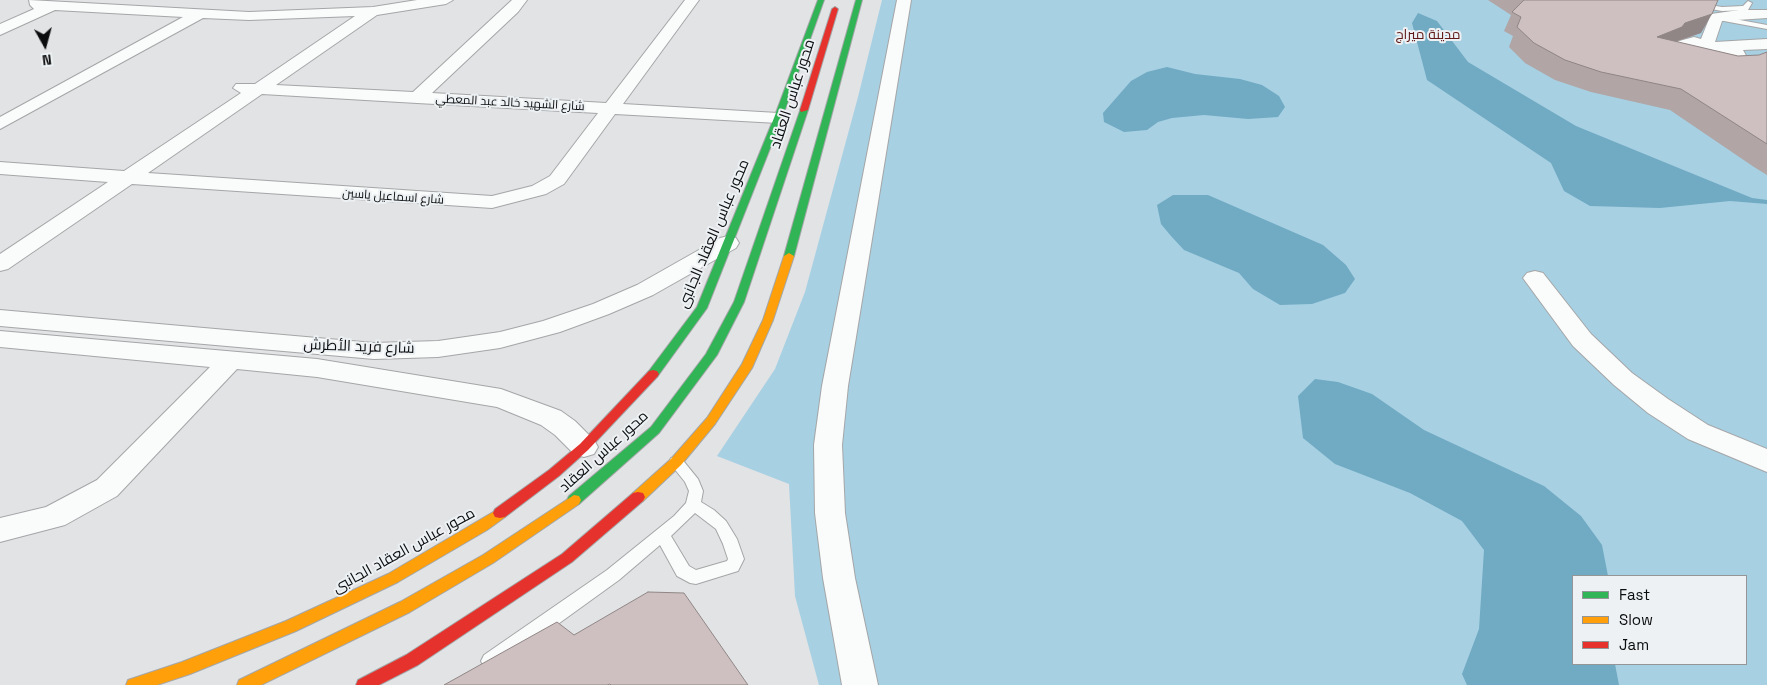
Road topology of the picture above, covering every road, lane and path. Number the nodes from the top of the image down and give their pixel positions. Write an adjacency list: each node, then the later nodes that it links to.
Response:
1 (446, 0): 15 (street)
2 (520, 0): 33 (street)
3 (533, 0): 34 (street)
4 (692, 0): 35 (street, شارع اسماعيل ياسين)
5 (821, 0): 36 (main road, محور عباس العقاد الجانبى)
6 (837, 0): 24 (main road, محور عباس العقاد)
7 (860, 0): 26 (main road)
8 (904, 0): 60 (street)
9 (1665, 0): 13 (lane)
10 (1701, 0): 13 (street)
11 (1730, 0): 13 (street)
12 (48, 2): 17 (street); 20 (street); 23 (street)
13 (1746, 5): 14 (street); 16 (street)
14 (1767, 7)
15 (365, 11): 17 (street); 32 (street)
16 (1767, 13): 18 (street)
17 (198, 15): 37 (street)
18 (1716, 17): 21 (lane); 27 (street)
19 (1767, 20): 21 (lane)
20 (0, 21)
21 (1754, 24): 22 (lane)
22 (1767, 27)
23 (0, 30)
24 (826, 42): 26 (main road); 31 (main road, محور عباس العقاد)
25 (1767, 44): 27 (street)
26 (846, 45): 30 (main road)
27 (1715, 45): 29 (street); 29 (street)
28 (1767, 56): 29 (street)
29 (1745, 60)
30 (840, 66): 31 (main road); 52 (main road)
31 (817, 70): 39 (main road, محور عباس العقاد)
32 (250, 89): 33 (street, شارع الشهيد خالد عبد المعطي); 40 (street)
33 (417, 98): 34 (street, شارع الشهيد خالد عبد المعطي)
34 (443, 100): 35 (street, شارع الشهيد خالد عبد المعطي)
35 (611, 109): 36 (street, شارع الشهيد خالد عبد المعطي); 40 (street, شارع اسماعيل ياسين)
36 (778, 118): 39 (main road, محور عباس العقاد الجانبى)
37 (0, 124)
38 (0, 168): 40 (street, شارع اسماعيل ياسين)
39 (771, 168): 41 (main road, محور عباس العقاد الجانبى); 58 (main road, محور عباس العقاد)
40 (119, 177): 42 (street); 43 (street)
41 (728, 243): 47 (street, شارع فريد الأطرش); 50 (main road, محور عباس العقاد الجانبى)
42 (0, 251)
43 (0, 264)
44 (1535, 278): 51 (street)
45 (0, 318): 47 (street, شارع فريد الأطرش)
46 (0, 339): 48 (street, شارع فريد الأطرش)
47 (334, 348): 49 (street)
48 (231, 360): 49 (street, شارع فريد الأطرش); 54 (street)
49 (317, 368): 50 (street, شارع فريد الأطرش)
50 (584, 447): 57 (main road, محور عباس العقاد الجانبى)
51 (1767, 461)
52 (676, 462): 53 (lane); 59 (main road)
53 (693, 505): 55 (lane); 55 (lane)
54 (0, 530)
55 (662, 534): 56 (lane)
56 (477, 669)
57 (134, 685)
58 (245, 685)
59 (364, 685)
60 (860, 685)

